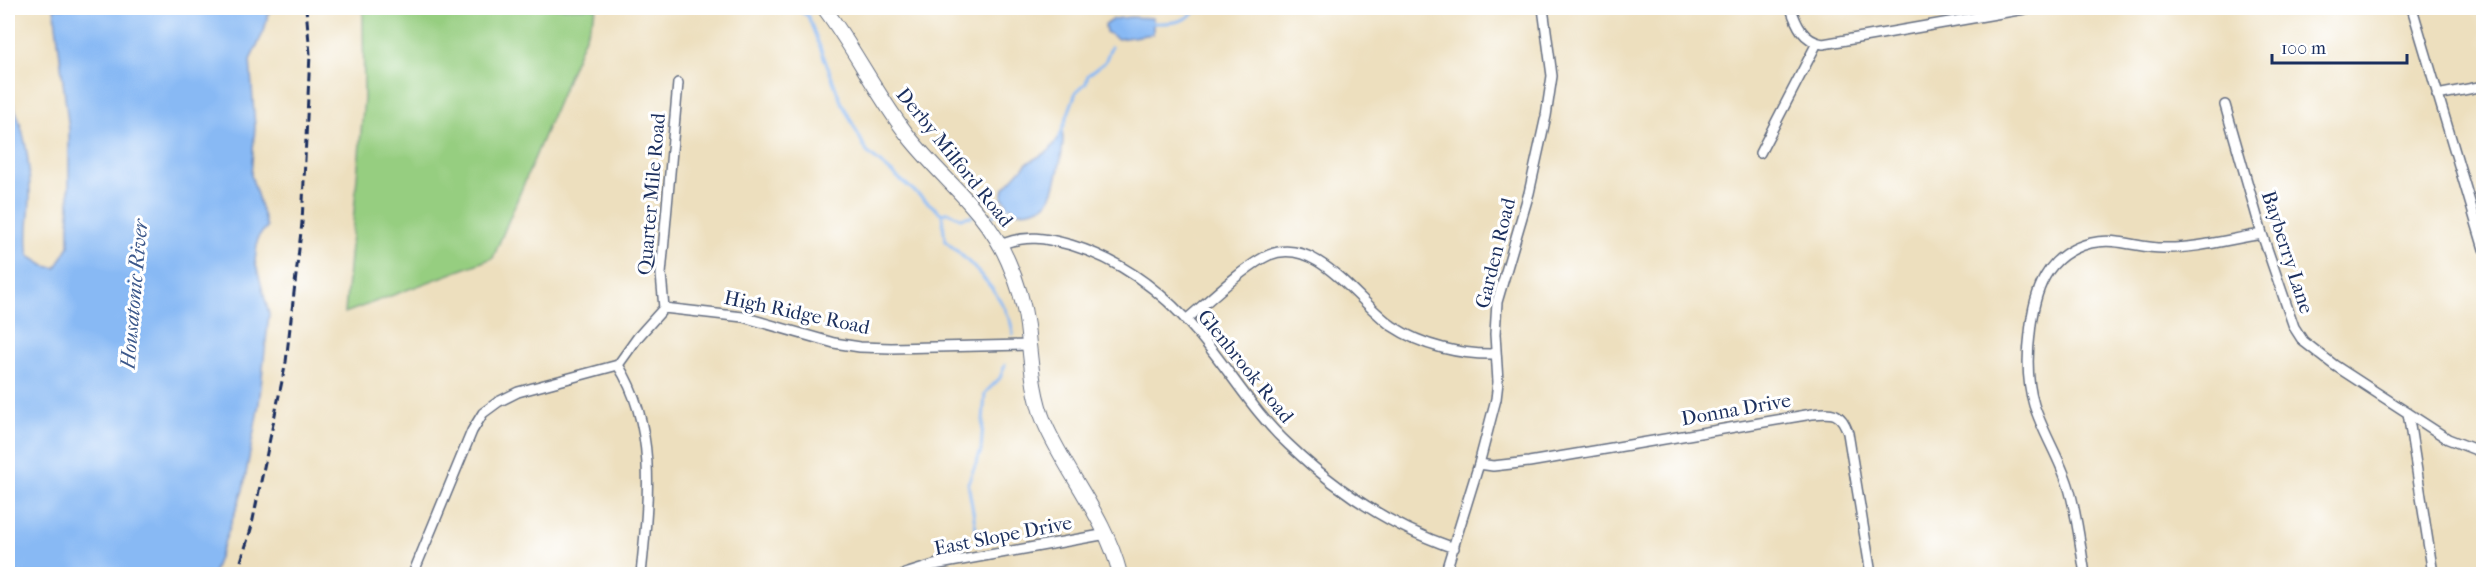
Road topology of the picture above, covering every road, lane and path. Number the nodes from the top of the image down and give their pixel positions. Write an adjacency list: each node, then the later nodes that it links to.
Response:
1 (824, 8): 13 (main road, Derby Milford Road)
2 (1543, 8): 18 (street, Garden Road)
3 (1791, 8): 6 (street)
4 (2030, 8): 6 (street)
5 (2412, 8): 9 (street)
6 (1817, 43): 11 (street)
7 (678, 83): 15 (street, Quarter Mile Road)
8 (2484, 86): 9 (street)
9 (2437, 95): 14 (street)
10 (2225, 105): 12 (street, Bayberry Lane)
11 (1760, 153)
12 (2262, 234): 20 (street, Bayberry Lane); 31 (street)
13 (1001, 245): 16 (street, Glenbrook Road); 17 (main road, Derby Milford Road)
14 (2484, 249)
15 (664, 308): 17 (street, High Ridge Road); 19 (street)
16 (1186, 320): 18 (street); 24 (street, Glenbrook Road)
17 (1029, 345): 23 (main road, Derby Milford Road)
18 (1497, 354): 22 (street, Garden Road)
19 (618, 365): 25 (street); 26 (street)
20 (2408, 413): 21 (street, Bayberry Lane); 32 (street)
21 (2484, 453)
22 (1479, 465): 24 (street, Garden Road); 30 (street, Donna Drive)
23 (1107, 534): 27 (street, East Slope Drive); 28 (main road, Derby Milford Road)
24 (1454, 548): 29 (street, Garden Road)
25 (413, 574)
26 (641, 574)
27 (905, 574)
28 (1120, 574)
29 (1445, 574)
30 (1871, 574)
31 (2085, 574)
32 (2433, 574)

